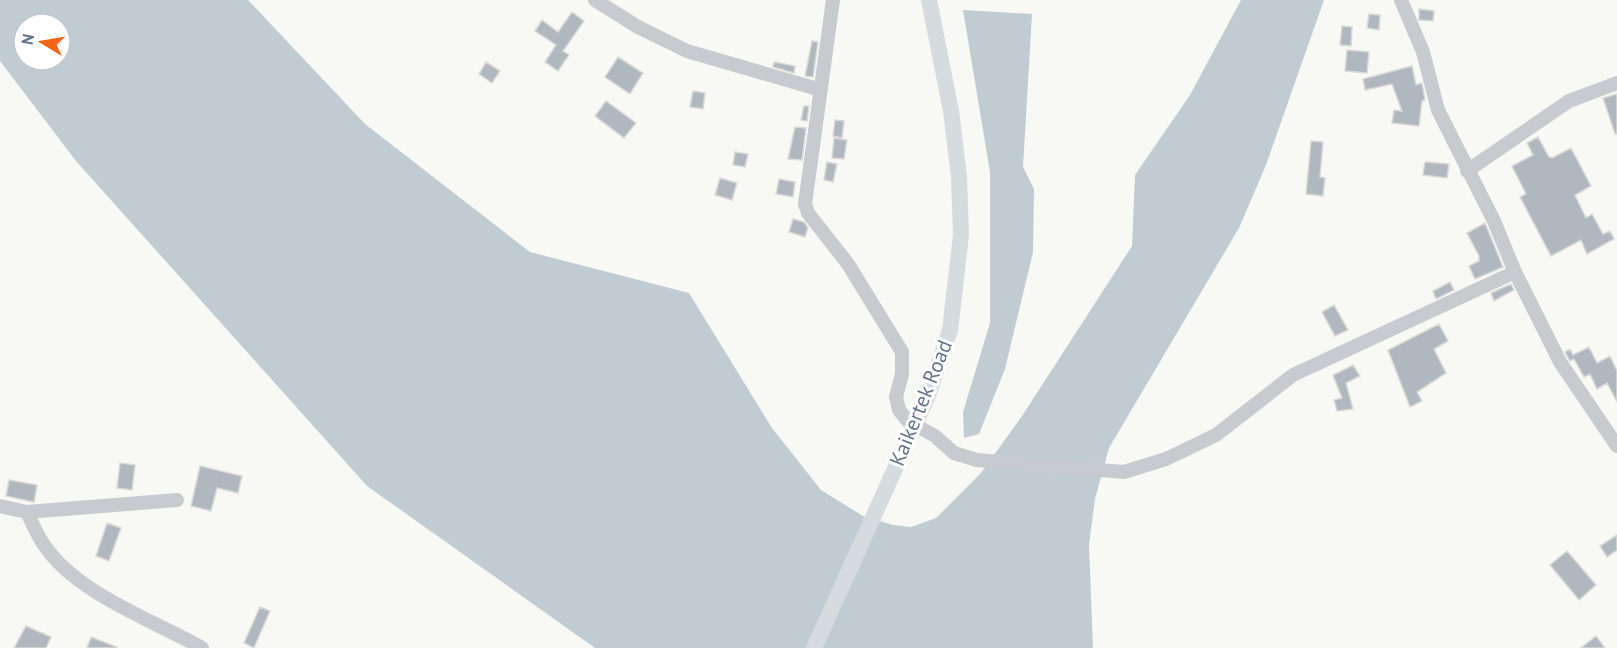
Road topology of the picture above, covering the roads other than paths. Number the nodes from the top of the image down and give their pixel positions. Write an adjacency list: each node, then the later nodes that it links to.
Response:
1 (595, 0): 6 (street)
2 (833, 0): 6 (street)
3 (928, 0): 14 (main road, Kaikertek Road)
4 (1401, 0): 7 (street)
5 (1617, 83): 7 (street)
6 (821, 90): 8 (street)
7 (1467, 171): 8 (street)
8 (1515, 272): 9 (street)
9 (1617, 446)
10 (177, 500): 12 (street)
11 (0, 506): 12 (street)
12 (27, 512): 13 (street)
13 (202, 648)
14 (814, 648)

